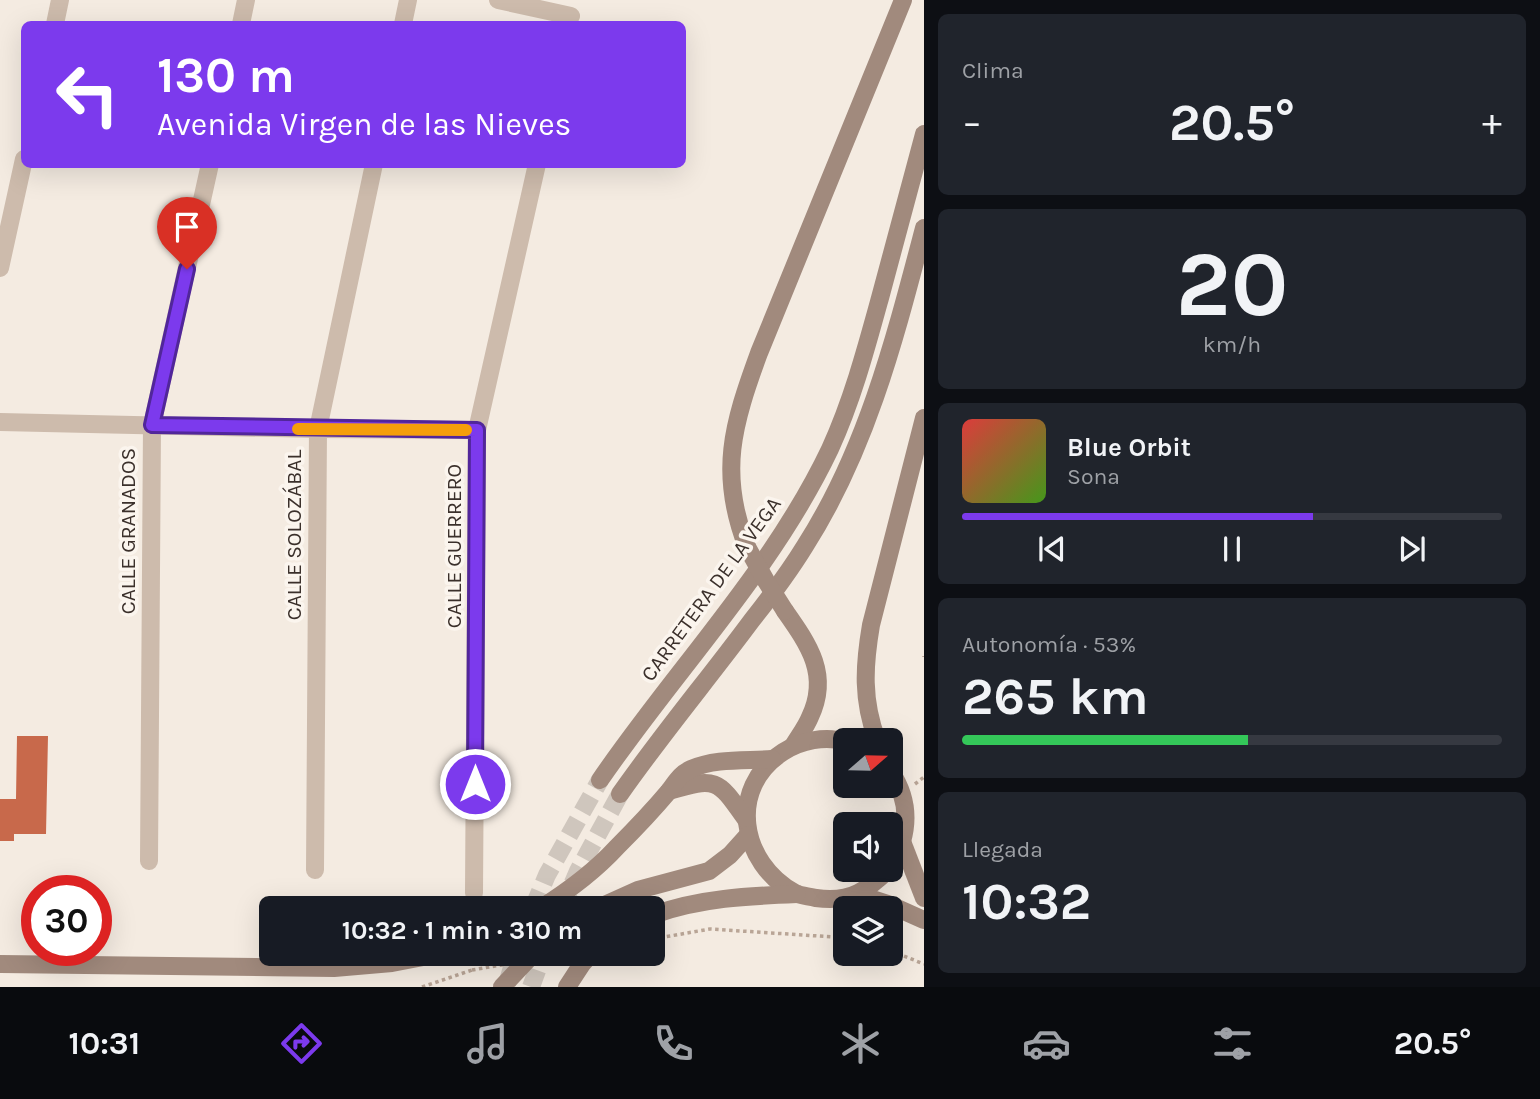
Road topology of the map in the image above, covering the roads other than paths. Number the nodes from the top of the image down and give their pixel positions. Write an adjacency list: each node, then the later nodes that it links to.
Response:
1 (60, 0): 7 (street)
2 (246, 0): 8 (street)
3 (408, 0): 9 (street)
4 (498, 0): 6 (street)
5 (903, 0): 24 (main road, bridge)
6 (571, 13)
7 (56, 21)
8 (242, 21)
9 (404, 21)
10 (924, 134): 26 (main road, CARRETERA DE LA VEGA)
11 (22, 168): 16 (street)
12 (209, 168): 19 (street, CALLE GRANADOS)
13 (373, 168): 20 (street, CALLE SOLOZÁBAL)
14 (536, 168): 21 (street, CALLE GUERRERO)
15 (924, 228): 28 (main road)
16 (0, 268)
17 (924, 418): 22 (main road)
18 (0, 422): 19 (street)
19 (152, 425): 20 (street); 32 (street, CALLE GRANADOS)
20 (318, 429): 21 (street); 33 (street, CALLE SOLOZÁBAL)
21 (477, 430): 35 (street, CALLE GUERRERO)
22 (873, 728)
23 (833, 741): 24 (main road)
24 (793, 746): 25 (main road)
25 (772, 760): 27 (main road); 30 (main road)
26 (600, 780)
27 (669, 791): 30 (main road); 38 (main road)
28 (620, 794)
29 (903, 798): 31 (main road)
30 (747, 828): 36 (main road); 39 (main road)
31 (903, 844): 40 (main road)
32 (149, 861)
33 (315, 870)
34 (876, 882): 37 (main road)
35 (474, 893)
36 (797, 894): 37 (main road); 41 (main road)
37 (857, 894): 42 (main road)
38 (558, 896)
39 (625, 896)
40 (924, 898)
41 (665, 912)
42 (924, 920)
43 (0, 964): 44 (main road)
44 (370, 966)
45 (522, 966): 47 (main road)
46 (581, 966): 48 (main road)
47 (502, 987)
48 (567, 987)

